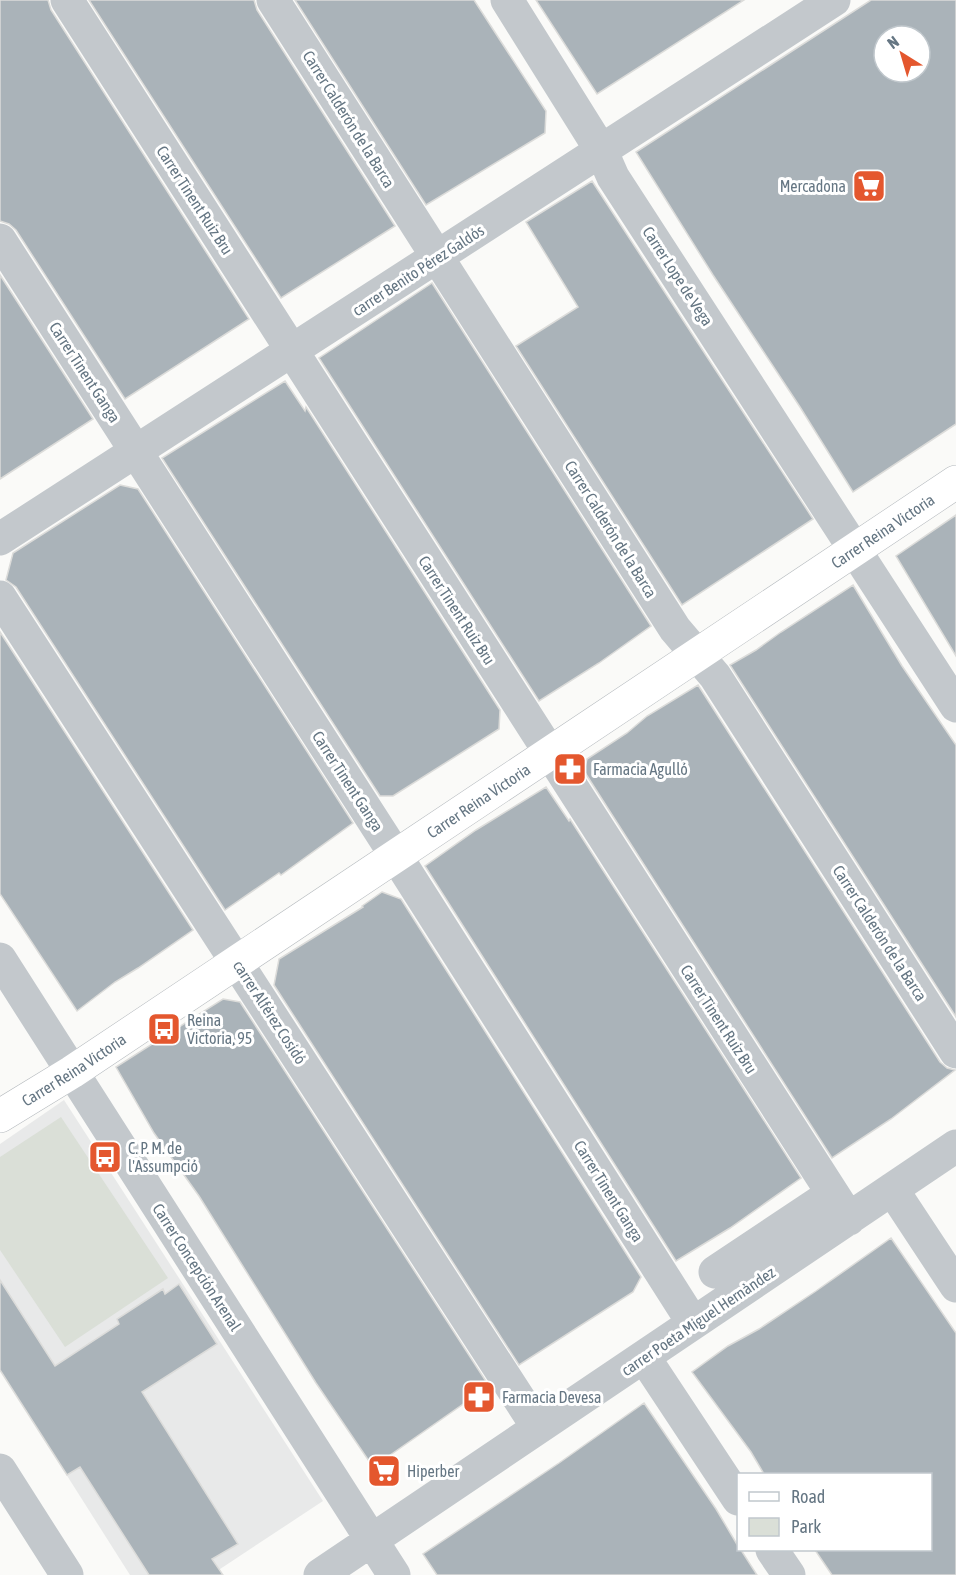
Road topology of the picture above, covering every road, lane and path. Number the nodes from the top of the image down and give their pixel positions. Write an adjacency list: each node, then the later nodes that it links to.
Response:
1 (67, 0): 8 (street, Carrer Tinent Ruiz Bru)
2 (273, 0): 7 (street, Carrer Calderón de la Barca)
3 (507, 0): 5 (street, Carrer Lope de Vega)
4 (834, 0): 5 (street, carrer Benito Pérez Galdós)
5 (602, 152): 7 (street, carrer Benito Pérez Galdós); 12 (street, Carrer Lope de Vega)
6 (0, 240): 9 (street, Carrer Tinent Ganga)
7 (438, 257): 8 (street, carrer Benito Pérez Galdós); 14 (street, Carrer Calderón de la Barca)
8 (292, 352): 9 (street, carrer Benito Pérez Galdós); 16 (street, Carrer Tinent Ruiz Bru)
9 (136, 452): 11 (street, carrer Benito Pérez Galdós); 17 (street, Carrer Tinent Ganga)
10 (956, 482): 12 (main road, Carrer Reina Victoria)
11 (0, 539)
12 (856, 549): 14 (main road, Carrer Reina Victoria); 15 (street, Carrer Lope de Vega)
13 (0, 597): 19 (street, carrer Alférez Cosidó)
14 (697, 655): 16 (main road, Carrer Reina Victoria); 20 (street, Carrer Calderón de la Barca)
15 (956, 706)
16 (550, 754): 17 (main road, Carrer Reina Victoria); 25 (street, Carrer Tinent Ruiz Bru)
17 (396, 856): 19 (main road, Carrer Reina Victoria); 28 (street, Carrer Tinent Ganga)
18 (0, 959): 21 (street, Carrer Concepción Arenal)
19 (238, 962): 21 (main road, Carrer Reina Victoria); 30 (street, carrer Alférez Cosidó)
20 (956, 1052)
21 (72, 1072): 22 (main road, Carrer Reina Victoria); 33 (street, Carrer Concepción Arenal)
22 (0, 1116)
23 (956, 1146): 24 (street, carrer Poeta Miguel Hernàndez)
24 (892, 1189): 25 (street, carrer Poeta Miguel Hernàndez); 27 (street)
25 (840, 1206): 26 (street); 28 (street, carrer Poeta Miguel Hernàndez)
26 (715, 1272)
27 (956, 1286)
28 (693, 1323): 29 (street, carrer Poeta Miguel Hernàndez)
29 (644, 1357): 30 (street, carrer Poeta Miguel Hernàndez); 32 (street)
30 (538, 1428): 33 (street, carrer Poeta Miguel Hernàndez)
31 (0, 1470): 35 (street)
32 (737, 1497)
33 (372, 1540): 36 (street, carrer Poeta Miguel Hernàndez); 37 (street, Carrer Concepción Arenal)
34 (773, 1551): 38 (street)
35 (67, 1575)
36 (320, 1575)
37 (394, 1575)
38 (789, 1575)

